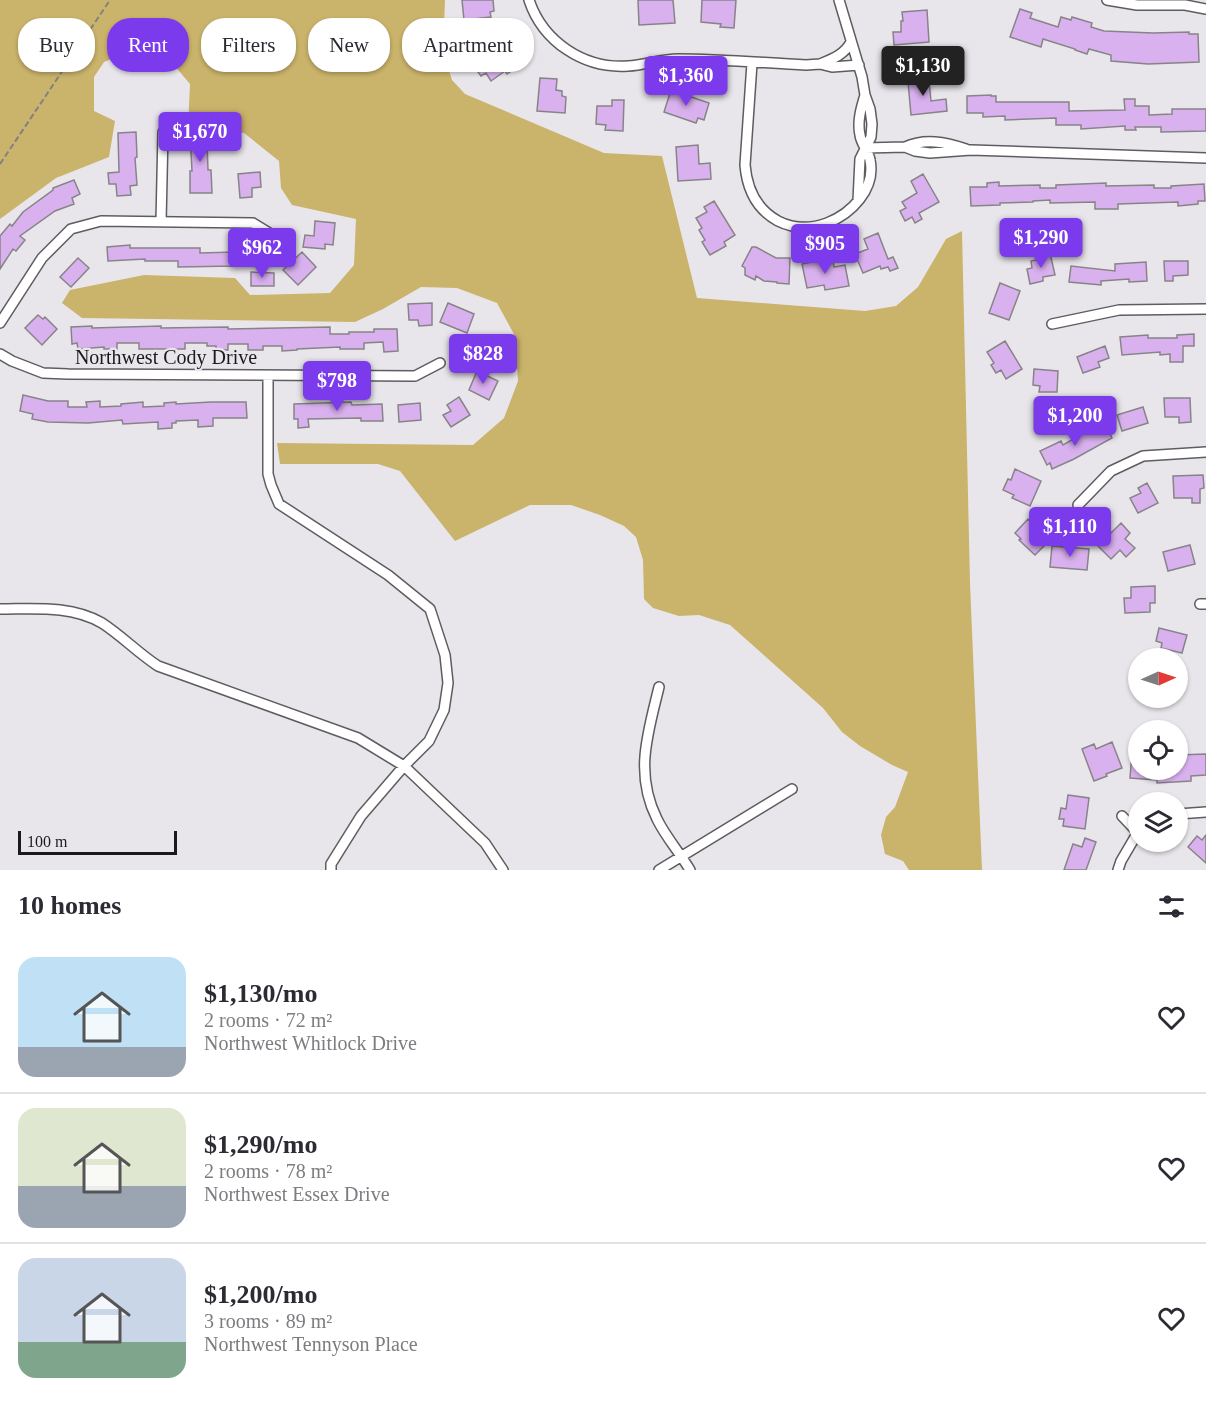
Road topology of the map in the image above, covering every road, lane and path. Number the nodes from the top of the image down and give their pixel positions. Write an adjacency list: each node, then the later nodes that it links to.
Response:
1 (110, 0): 13 (path)
2 (529, 0): 7 (street)
3 (839, 0): 6 (street)
4 (1107, 0): 5 (street)
5 (1206, 9)
6 (851, 42): 8 (street); 9 (street)
7 (752, 63): 8 (street); 11 (street)
8 (820, 64): 9 (street)
9 (859, 65): 11 (street)
10 (163, 132): 14 (street)
11 (865, 148): 12 (street)
12 (1206, 158)
13 (0, 164)
14 (161, 222): 15 (street); 17 (street)
15 (271, 234)
16 (1206, 309): 18 (street)
17 (0, 323)
18 (1052, 324)
19 (0, 354): 21 (street, Northwest Cody Drive)
20 (440, 363): 21 (street, Northwest Cody Drive)
21 (268, 376): 26 (street)
22 (1206, 452): 23 (street)
23 (1078, 505)
24 (0, 609): 26 (street)
25 (659, 687): 33 (street)
26 (404, 766): 34 (street); 35 (street)
27 (792, 789): 33 (street)
28 (1206, 812): 29 (street)
29 (1188, 813)
30 (1122, 816): 31 (street)
31 (1128, 822)
32 (1128, 849): 38 (street)
33 (682, 856): 36 (street); 37 (street)
34 (332, 870)
35 (502, 870)
36 (659, 870)
37 (690, 870)
38 (1118, 870)

